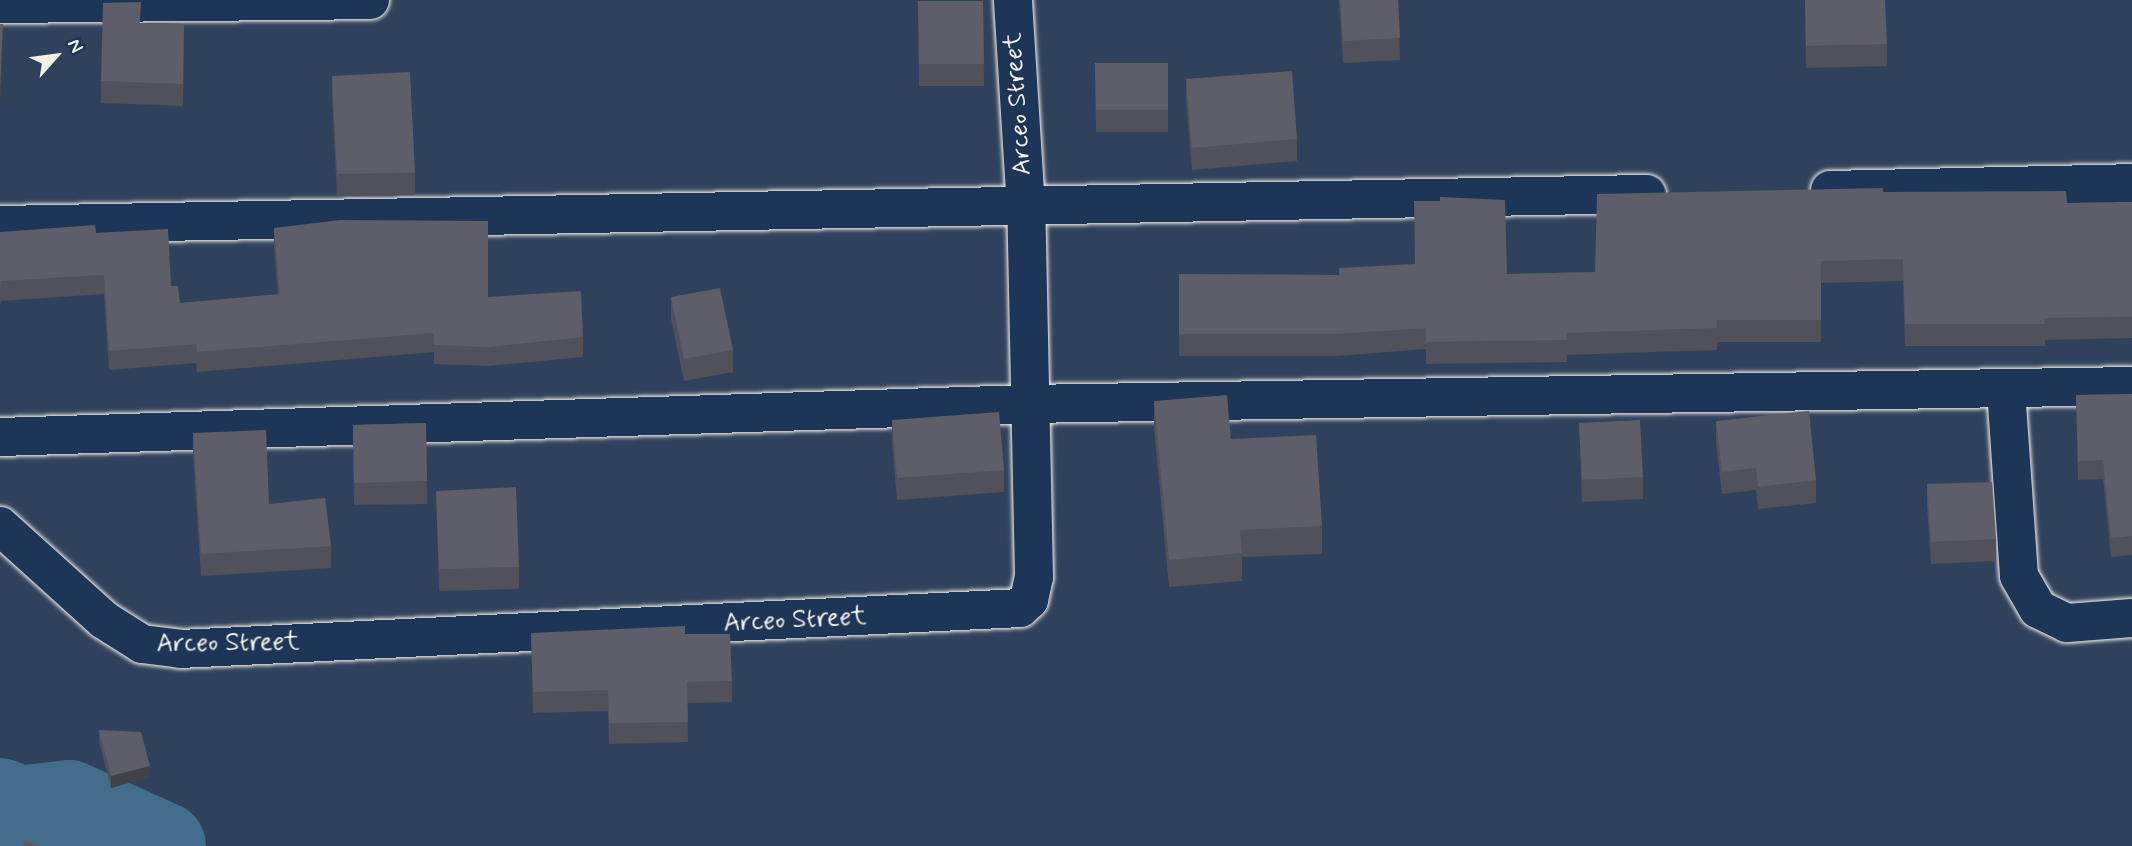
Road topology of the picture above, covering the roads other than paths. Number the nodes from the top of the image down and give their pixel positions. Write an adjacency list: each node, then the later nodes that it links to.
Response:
1 (369, 0): 3 (street)
2 (1013, 0): 7 (street, Arceo Street)
3 (0, 4)
4 (2132, 183): 5 (street)
5 (1800, 191)
6 (1689, 193): 7 (street)
7 (1026, 208): 8 (street); 11 (street, Arceo Street)
8 (0, 225)
9 (2132, 386): 10 (street)
10 (2006, 390): 11 (street); 14 (street)
11 (1026, 404): 12 (street); 13 (street, Arceo Street)
12 (0, 437)
13 (0, 526)
14 (2132, 618)

